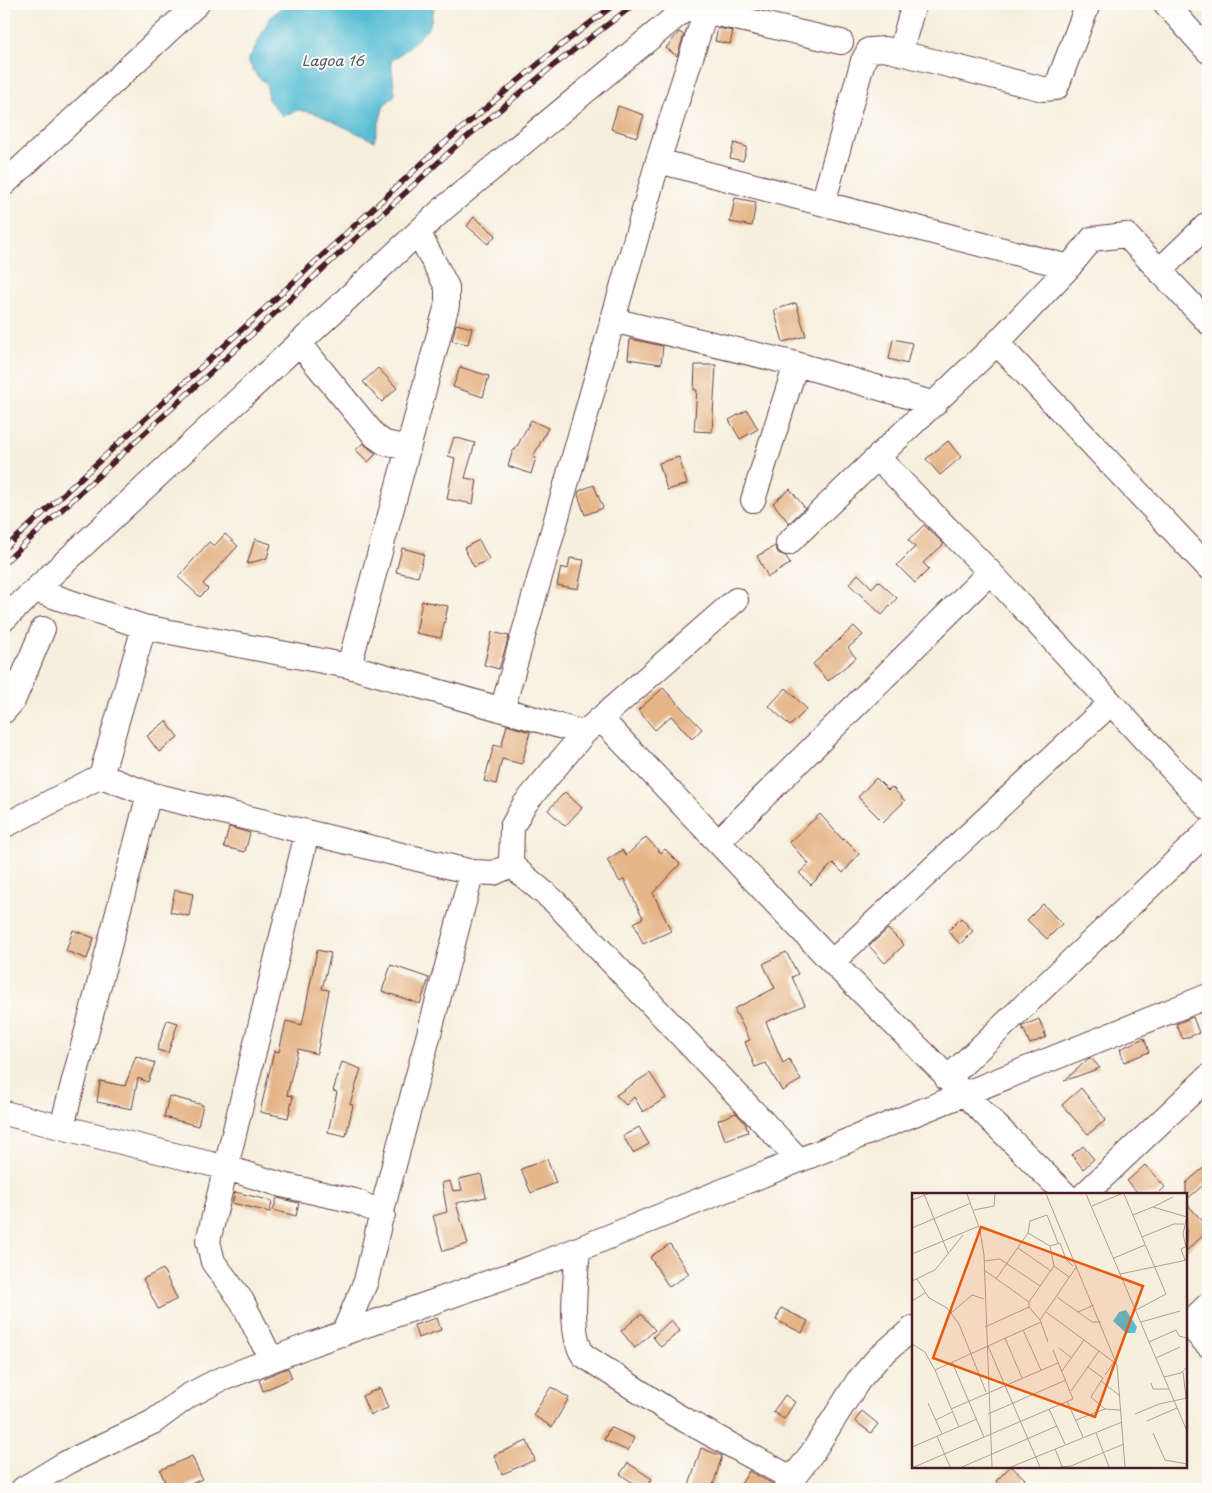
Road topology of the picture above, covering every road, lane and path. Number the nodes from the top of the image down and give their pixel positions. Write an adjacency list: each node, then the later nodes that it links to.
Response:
1 (197, 4): 10 (street)
2 (914, 4): 8 (street)
3 (1088, 4): 8 (street)
4 (1166, 4): 7 (street)
5 (701, 6): 6 (street); 9 (street); 13 (street)
6 (841, 42)
7 (1208, 51)
8 (900, 53): 11 (street)
9 (658, 161): 11 (street); 16 (street)
10 (4, 184)
11 (823, 203): 14 (street)
12 (1208, 224): 15 (street)
13 (418, 232): 18 (street); 22 (street)
14 (1069, 267): 15 (street); 19 (street)
15 (1159, 271): 17 (street)
16 (612, 320): 20 (street); 35 (street)
17 (1208, 322)
18 (299, 343): 22 (street); 28 (street)
19 (997, 343): 21 (street); 26 (street)
20 (796, 364): 21 (street); 24 (street)
21 (935, 404): 23 (street)
22 (408, 448): 33 (street)
23 (878, 458): 25 (street); 27 (street)
24 (753, 500)
25 (788, 543)
26 (1208, 567)
27 (990, 572): 34 (street); 44 (street)
28 (35, 590): 30 (street); 31 (street)
29 (736, 600): 37 (street)
30 (4, 619)
31 (144, 627): 33 (street); 38 (street)
32 (43, 630): 36 (street)
33 (349, 666): 35 (street)
34 (1110, 704): 40 (street); 47 (street)
35 (502, 710): 37 (street)
36 (4, 711)
37 (592, 726): 44 (street); 45 (street)
38 (101, 776): 39 (street); 41 (street)
39 (149, 794): 43 (street); 52 (street)
40 (1208, 808)
41 (4, 826)
42 (1208, 831): 50 (street)
43 (307, 833): 46 (street); 55 (street)
44 (718, 842): 47 (street)
45 (510, 865): 46 (street); 53 (street)
46 (472, 872): 57 (street)
47 (832, 962): 50 (street)
48 (1208, 996): 50 (street)
49 (1208, 1077): 59 (street)
50 (956, 1087): 54 (street); 58 (street)
51 (4, 1112): 52 (street)
52 (62, 1126): 55 (street)
53 (777, 1139): 54 (street); 56 (street)
54 (798, 1159): 56 (street)
55 (227, 1168): 60 (street); 68 (street)
56 (774, 1169): 62 (street)
57 (389, 1186): 60 (street); 61 (street)
58 (1064, 1193)
59 (1087, 1193)
60 (355, 1201): 61 (street)
61 (382, 1214): 66 (street)
62 (578, 1249): 66 (street); 69 (street)
63 (1208, 1305): 64 (street)
64 (1187, 1323): 67 (street)
65 (912, 1329): 69 (street)
66 (343, 1334): 68 (street)
67 (1208, 1345)
68 (271, 1359): 70 (street)
69 (789, 1484)
70 (23, 1489)

